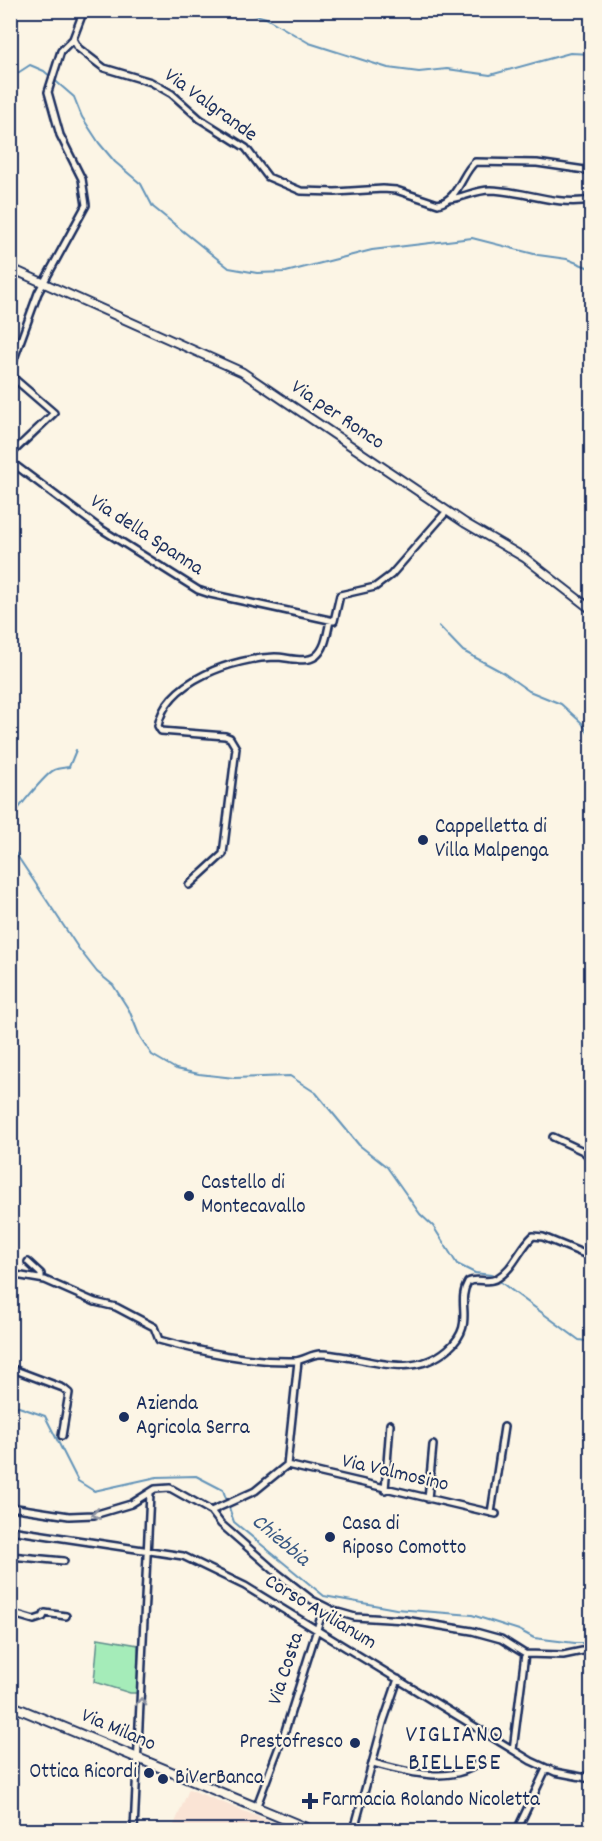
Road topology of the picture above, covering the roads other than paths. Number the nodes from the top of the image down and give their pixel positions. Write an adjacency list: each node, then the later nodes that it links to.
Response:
1 (84, 10): 2 (street)
2 (73, 39): 4 (street, Via Valgrande); 7 (street)
3 (591, 171): 4 (street)
4 (449, 199): 5 (street, Via Valgrande)
5 (591, 200)
6 (10, 268): 7 (street, Via per Ronco)
7 (45, 282): 8 (street); 10 (street, Via per Ronco)
8 (10, 370)
9 (10, 375): 12 (street, Via della Spanna)
10 (447, 511): 11 (street, Via per Ronco); 12 (street)
11 (591, 610)
12 (330, 621): 13 (street)
13 (189, 885)
14 (553, 1137): 15 (street)
15 (591, 1159)
16 (591, 1257): 20 (street)
17 (28, 1262): 19 (street)
18 (10, 1274): 19 (street)
19 (41, 1279): 20 (street)
20 (298, 1361): 26 (street)
21 (10, 1368): 24 (street)
22 (390, 1424): 27 (street)
23 (504, 1427): 29 (street, Via Valmosino)
24 (62, 1436)
25 (433, 1444): 29 (street)
26 (287, 1465): 27 (street, Via Valmosino); 31 (street)
27 (385, 1490): 29 (street, Via Valmosino)
28 (150, 1493): 30 (street, one-way to 30); 31 (street); 33 (street)
29 (428, 1499)
30 (10, 1508)
31 (211, 1511): 36 (street)
32 (10, 1530): 33 (street, Corso Avilianum)
33 (148, 1549): 39 (street, Corso Avilianum); 45 (street, one-way to 33)
34 (10, 1556): 35 (street)
35 (64, 1561)
36 (324, 1607): 39 (street, Via Costa); 41 (street)
37 (10, 1613): 38 (street)
38 (66, 1616)
39 (316, 1631): 42 (street, Corso Avilianum); 51 (street, Via Costa)
40 (591, 1649): 41 (street)
41 (525, 1654): 44 (street)
42 (398, 1679): 44 (street, Corso Avilianum); 47 (street)
43 (10, 1705): 45 (main road, Via Milano)
44 (513, 1750): 48 (street, Corso Avilianum)
45 (140, 1760): 51 (main road, Via Milano); 54 (street)
46 (482, 1760): 47 (street)
47 (373, 1763): 56 (street)
48 (546, 1769): 50 (street, Corso Avilianum); 57 (street)
49 (591, 1771): 50 (street)
50 (588, 1779)
51 (256, 1808): 55 (main road, Via Milano)
52 (10, 1826): 53 (street)
53 (25, 1830)
54 (134, 1830)
55 (312, 1830)
56 (354, 1830)
57 (517, 1830)

